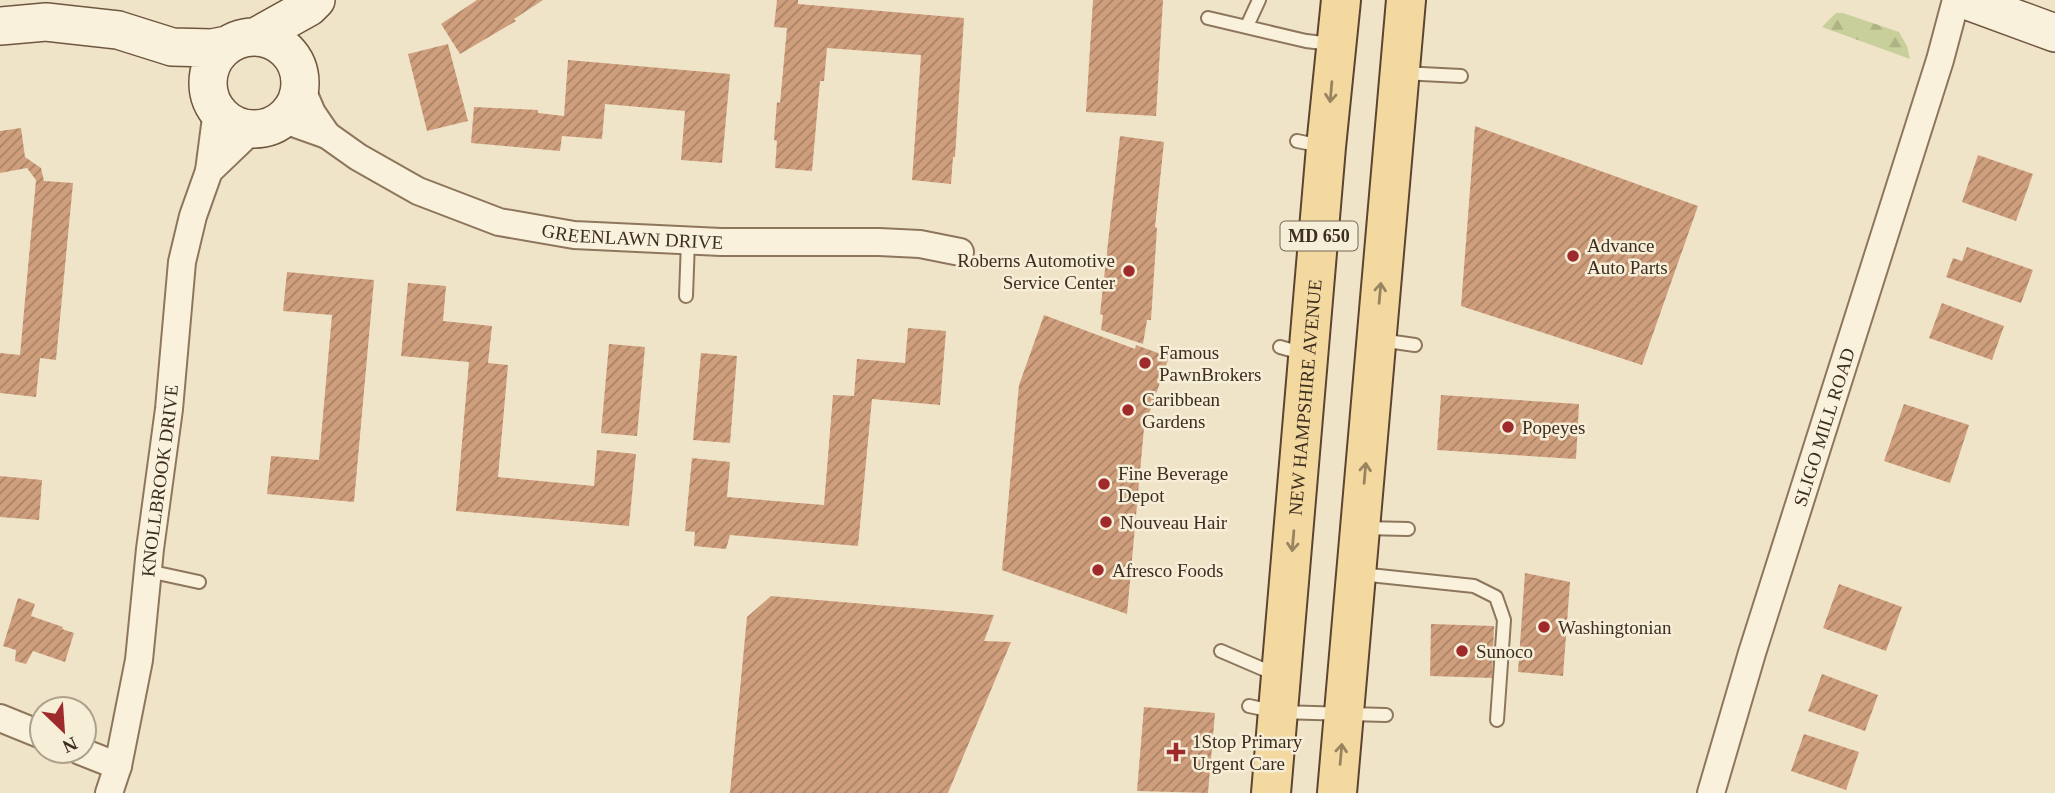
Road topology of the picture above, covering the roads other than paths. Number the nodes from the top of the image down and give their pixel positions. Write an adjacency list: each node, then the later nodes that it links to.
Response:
1 (1259, 0): 9 (lane)
2 (1341, 0): 12 (main road, NEW HAMPSHIRE AVENUE / MD 650)
3 (1406, 0): 14 (main road, MD 650)
4 (1955, 0): 43 (street, SLIGO MILL ROAD)
5 (1965, 0): 10 (street)
6 (312, 4): 11 (street); 15 (street)
7 (1208, 18): 9 (lane)
8 (0, 26): 13 (street)
9 (1247, 26): 12 (lane)
10 (2055, 33)
11 (242, 41): 13 (street); 15 (street); 17 (street)
12 (1336, 44): 32 (main road, NEW HAMPSHIRE AVENUE / MD 650, one-way to 32)
13 (172, 47): 17 (street)
14 (1399, 73): 16 (lane); 24 (main road, MD 650, one-way to 14)
15 (298, 74): 18 (street); 19 (street, GREENLAWN DRIVE)
16 (1461, 76)
17 (212, 98): 18 (street); 20 (street, KNOLLBROOK DRIVE)
18 (268, 124): 19 (street, GREENLAWN DRIVE); 20 (street, KNOLLBROOK DRIVE)
19 (327, 135): 21 (street, GREENLAWN DRIVE)
20 (209, 171): 28 (street, KNOLLBROOK DRIVE)
21 (688, 241): 22 (street, GREENLAWN DRIVE); 23 (lane)
22 (960, 252)
23 (685, 296)
24 (1376, 339): 25 (lane); 26 (main road, MD 650, one-way to 24)
25 (1415, 345)
26 (1360, 528): 27 (lane); 29 (main road, MD 650)
27 (1408, 529)
28 (148, 571): 30 (lane); 39 (street, KNOLLBROOK DRIVE)
29 (1356, 574): 33 (main road, MD 650); 36 (lane)
30 (199, 582)
31 (1221, 651): 32 (lane)
32 (1269, 698): 33 (lane); 41 (main road, NEW HAMPSHIRE AVENUE / MD 650)
33 (1344, 715): 34 (lane); 42 (main road, MD 650, one-way to 33)
34 (1386, 715)
35 (0, 719): 37 (street)
36 (1497, 720)
37 (28, 730)
38 (98, 758): 39 (street)
39 (118, 766): 40 (street, KNOLLBROOK DRIVE)
40 (109, 793)
41 (1271, 793)
42 (1337, 793)
43 (1711, 793)

